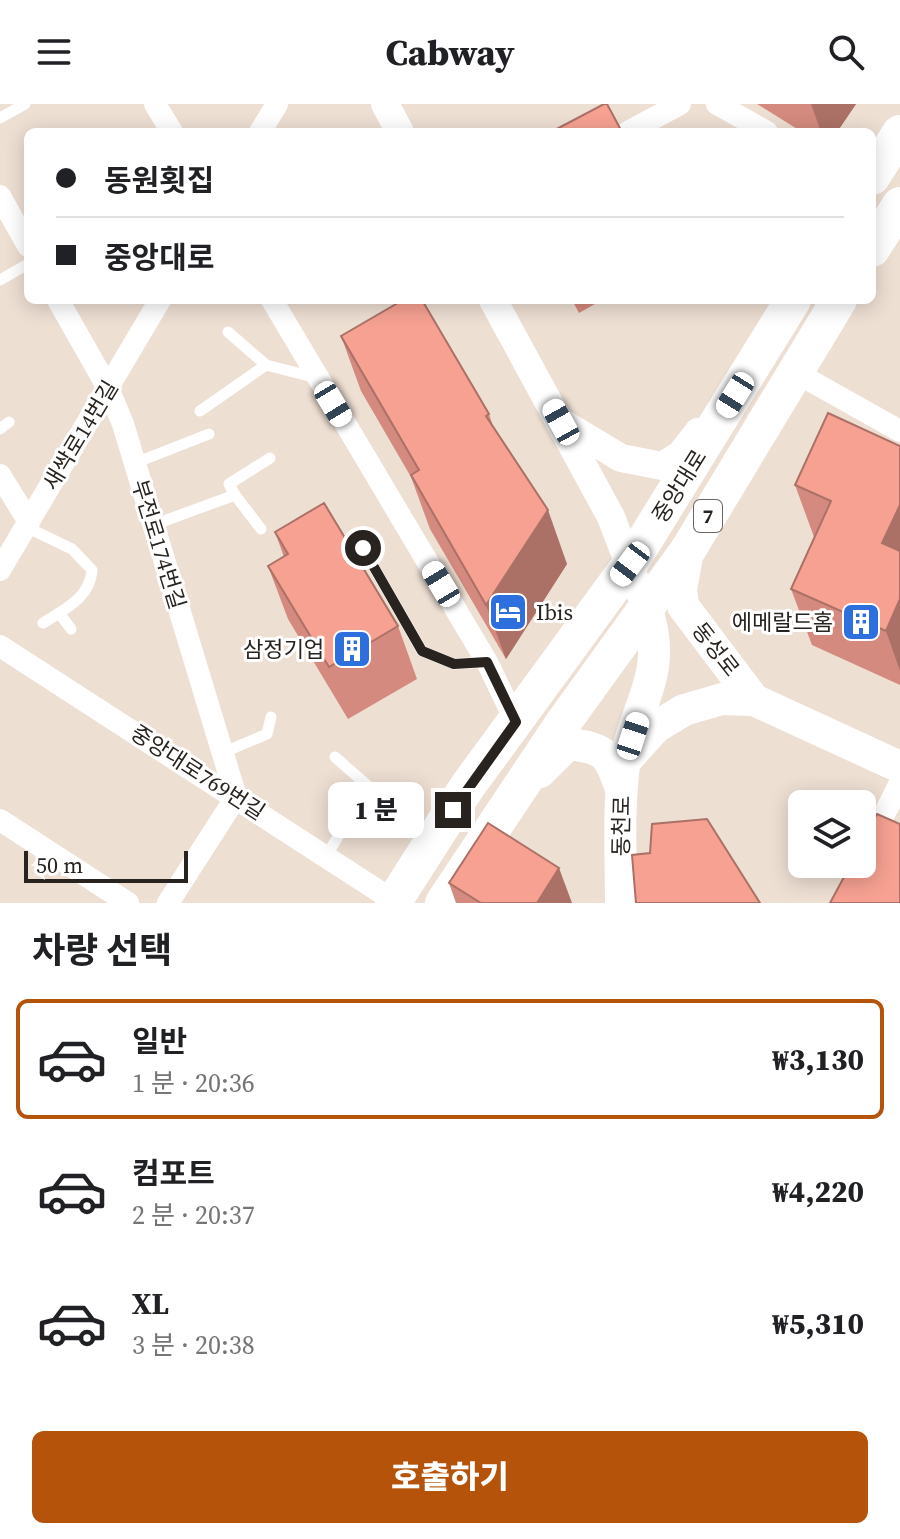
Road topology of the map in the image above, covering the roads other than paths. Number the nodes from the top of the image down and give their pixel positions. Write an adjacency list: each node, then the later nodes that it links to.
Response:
1 (25, 104): 7 (lane)
2 (155, 104): 8 (street)
3 (277, 104): 9 (street)
4 (385, 104): 10 (street)
5 (680, 104): 11 (street)
6 (717, 104): 12 (street)
7 (0, 118)
8 (170, 128)
9 (262, 128)
10 (398, 128)
11 (635, 128)
12 (760, 128)
13 (900, 133): 14 (main road)
14 (876, 171)
15 (0, 196): 17 (street)
16 (900, 205): 18 (main road)
17 (21, 217)
18 (876, 243)
19 (24, 266): 20 (lane)
20 (0, 280)
21 (60, 304): 31 (street, 부전로174번길)
22 (158, 304): 31 (street, 새싹로14번길)
23 (274, 304): 30 (street)
24 (495, 304): 34 (street)
25 (791, 304): 32 (main road, 중앙대로 / 7)
26 (836, 304): 29 (main road, 중앙대로 / 7)
27 (228, 332): 28 (lane)
28 (266, 365): 30 (lane); 33 (lane)
29 (793, 371): 35 (street); 45 (main road, 중앙대로 / 7)
30 (318, 379): 53 (street)
31 (108, 388): 38 (street, 부전로174번길); 41 (street, 새싹로14번길)
32 (735, 395): 34 (street); 46 (main road, 중앙대로 / 7)
33 (200, 411)
34 (561, 422): 46 (street)
35 (900, 431)
36 (209, 434): 38 (lane)
37 (270, 458): 40 (lane)
38 (135, 463): 42 (street, 부전로174번길)
39 (0, 475): 41 (street)
40 (235, 495): 42 (lane); 43 (lane)
41 (27, 524): 47 (street, 새싹로14번길); 49 (lane)
42 (153, 525): 57 (street, 부전로174번길)
43 (261, 529)
44 (363, 548): 53 (lane)
45 (688, 550): 48 (main road, 중앙대로 / 7); 54 (main road, 동성로)
46 (630, 564): 48 (street); 56 (main road, 중앙대로 / 7)
47 (0, 570)
48 (647, 611): 60 (main road, 동천로); 63 (main road, 중앙대로 / 7)
49 (59, 613): 50 (lane); 51 (lane)
50 (43, 623)
51 (71, 629)
52 (0, 646): 62 (street, 중앙대로769번길)
53 (487, 662): 56 (street)
54 (754, 700): 59 (main road, 동성로); 60 (main road, 동성로)
55 (271, 717): 57 (lane)
56 (516, 722): 67 (main road, 중앙대로 / 7)
57 (222, 753): 62 (street, 부전로174번길)
58 (335, 757): 66 (lane)
59 (900, 767)
60 (623, 775): 63 (main road); 71 (main road, 동천로)
61 (900, 783): 65 (street)
62 (236, 797): 66 (street, 중앙대로769번길); 69 (street)
63 (505, 808): 70 (main road, 중앙대로 / 7)
64 (0, 820): 68 (street)
65 (876, 830)
66 (327, 855): 67 (street, 중앙대로769번길)
67 (393, 902)
68 (128, 903)
69 (168, 903)
70 (443, 903)
71 (621, 903)

